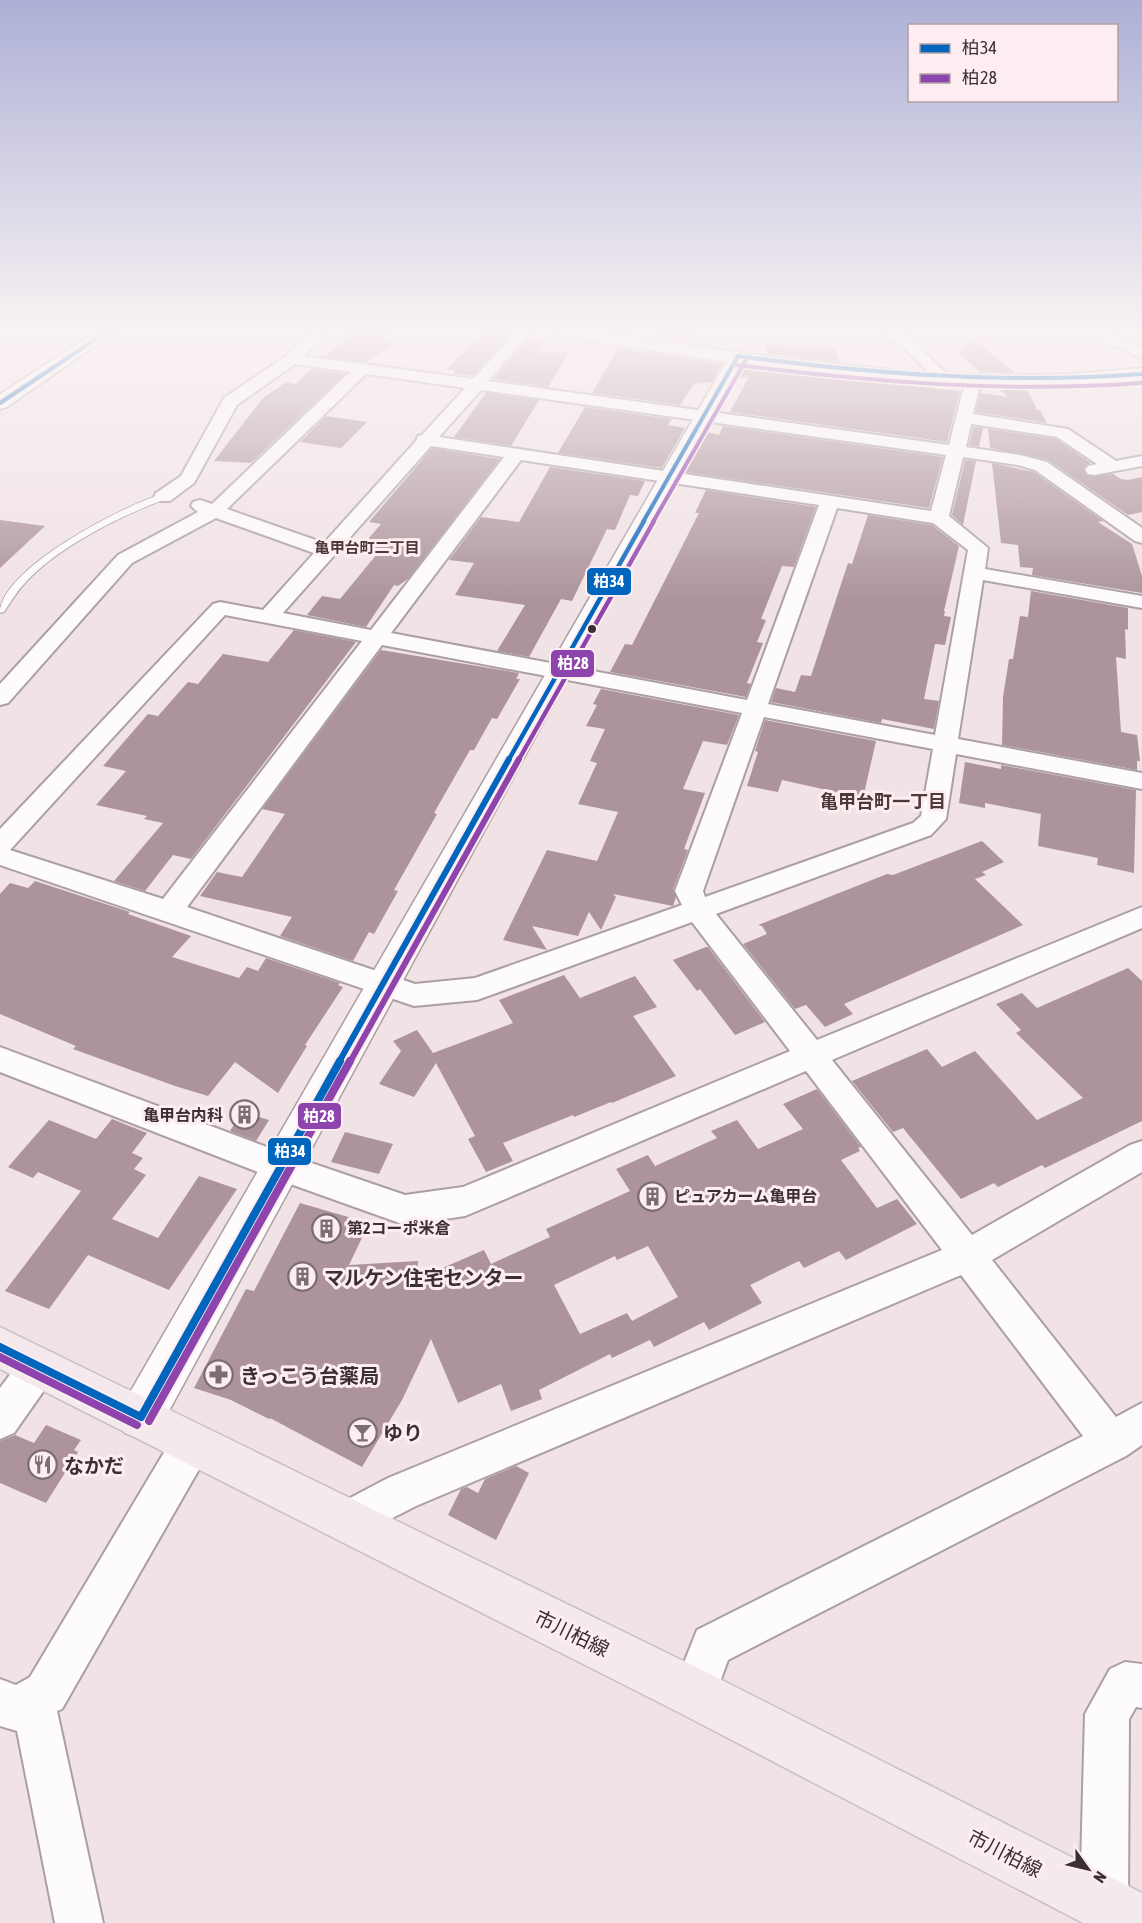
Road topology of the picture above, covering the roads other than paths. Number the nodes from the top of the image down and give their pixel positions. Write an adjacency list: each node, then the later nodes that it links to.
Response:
1 (219, 423): 15 (street)
2 (306, 423): 17 (street)
3 (440, 423): 8 (street)
4 (700, 423): 13 (street)
5 (754, 423): 9 (street)
6 (963, 423): 9 (street)
7 (995, 423): 12 (street)
8 (424, 441): 10 (street); 20 (street)
9 (956, 450): 14 (street); 18 (street)
10 (516, 454): 13 (street); 25 (street)
11 (1142, 461): 12 (street)
12 (1112, 466): 14 (street)
13 (669, 478): 16 (street); 26 (street)
14 (1059, 478): 19 (street)
15 (163, 497): 17 (street); 23 (lane)
16 (830, 502): 18 (street); 28 (street)
17 (216, 510): 20 (street); 27 (street)
18 (939, 518): 21 (street)
19 (1142, 537)
20 (327, 550): 24 (street)
21 (975, 573): 22 (street); 29 (street)
22 (1142, 602)
23 (0, 610)
24 (268, 617): 25 (street); 31 (street)
25 (376, 638): 26 (street); 34 (street)
26 (558, 671): 28 (street); 36 (street)
27 (0, 698)
28 (756, 708): 29 (street); 33 (street)
29 (946, 744): 30 (street); 33 (street)
30 (1142, 781)
31 (0, 845)
32 (0, 856): 34 (street)
33 (697, 909): 36 (street); 37 (street)
34 (169, 911): 36 (street)
35 (1142, 918): 37 (street)
36 (382, 986): 40 (street)
37 (812, 1056): 40 (street); 41 (street)
38 (0, 1059): 40 (street)
39 (1142, 1155): 41 (street)
40 (280, 1166): 44 (street)
41 (967, 1256): 46 (street); 48 (street)
42 (0, 1347): 43 (main road, 市川柏線)
43 (39, 1366): 44 (main road, 市川柏線); 45 (street)
44 (141, 1417): 47 (main road, 市川柏線)
45 (0, 1420)
46 (1127, 1432): 50 (street)
47 (192, 1443): 48 (main road, 市川柏線); 51 (street)
48 (347, 1521): 50 (main road, 市川柏線)
49 (1142, 1686): 52 (street)
50 (694, 1694): 52 (main road, 市川柏線)
51 (16, 1701): 53 (street)
52 (1101, 1911)
53 (80, 1923)

